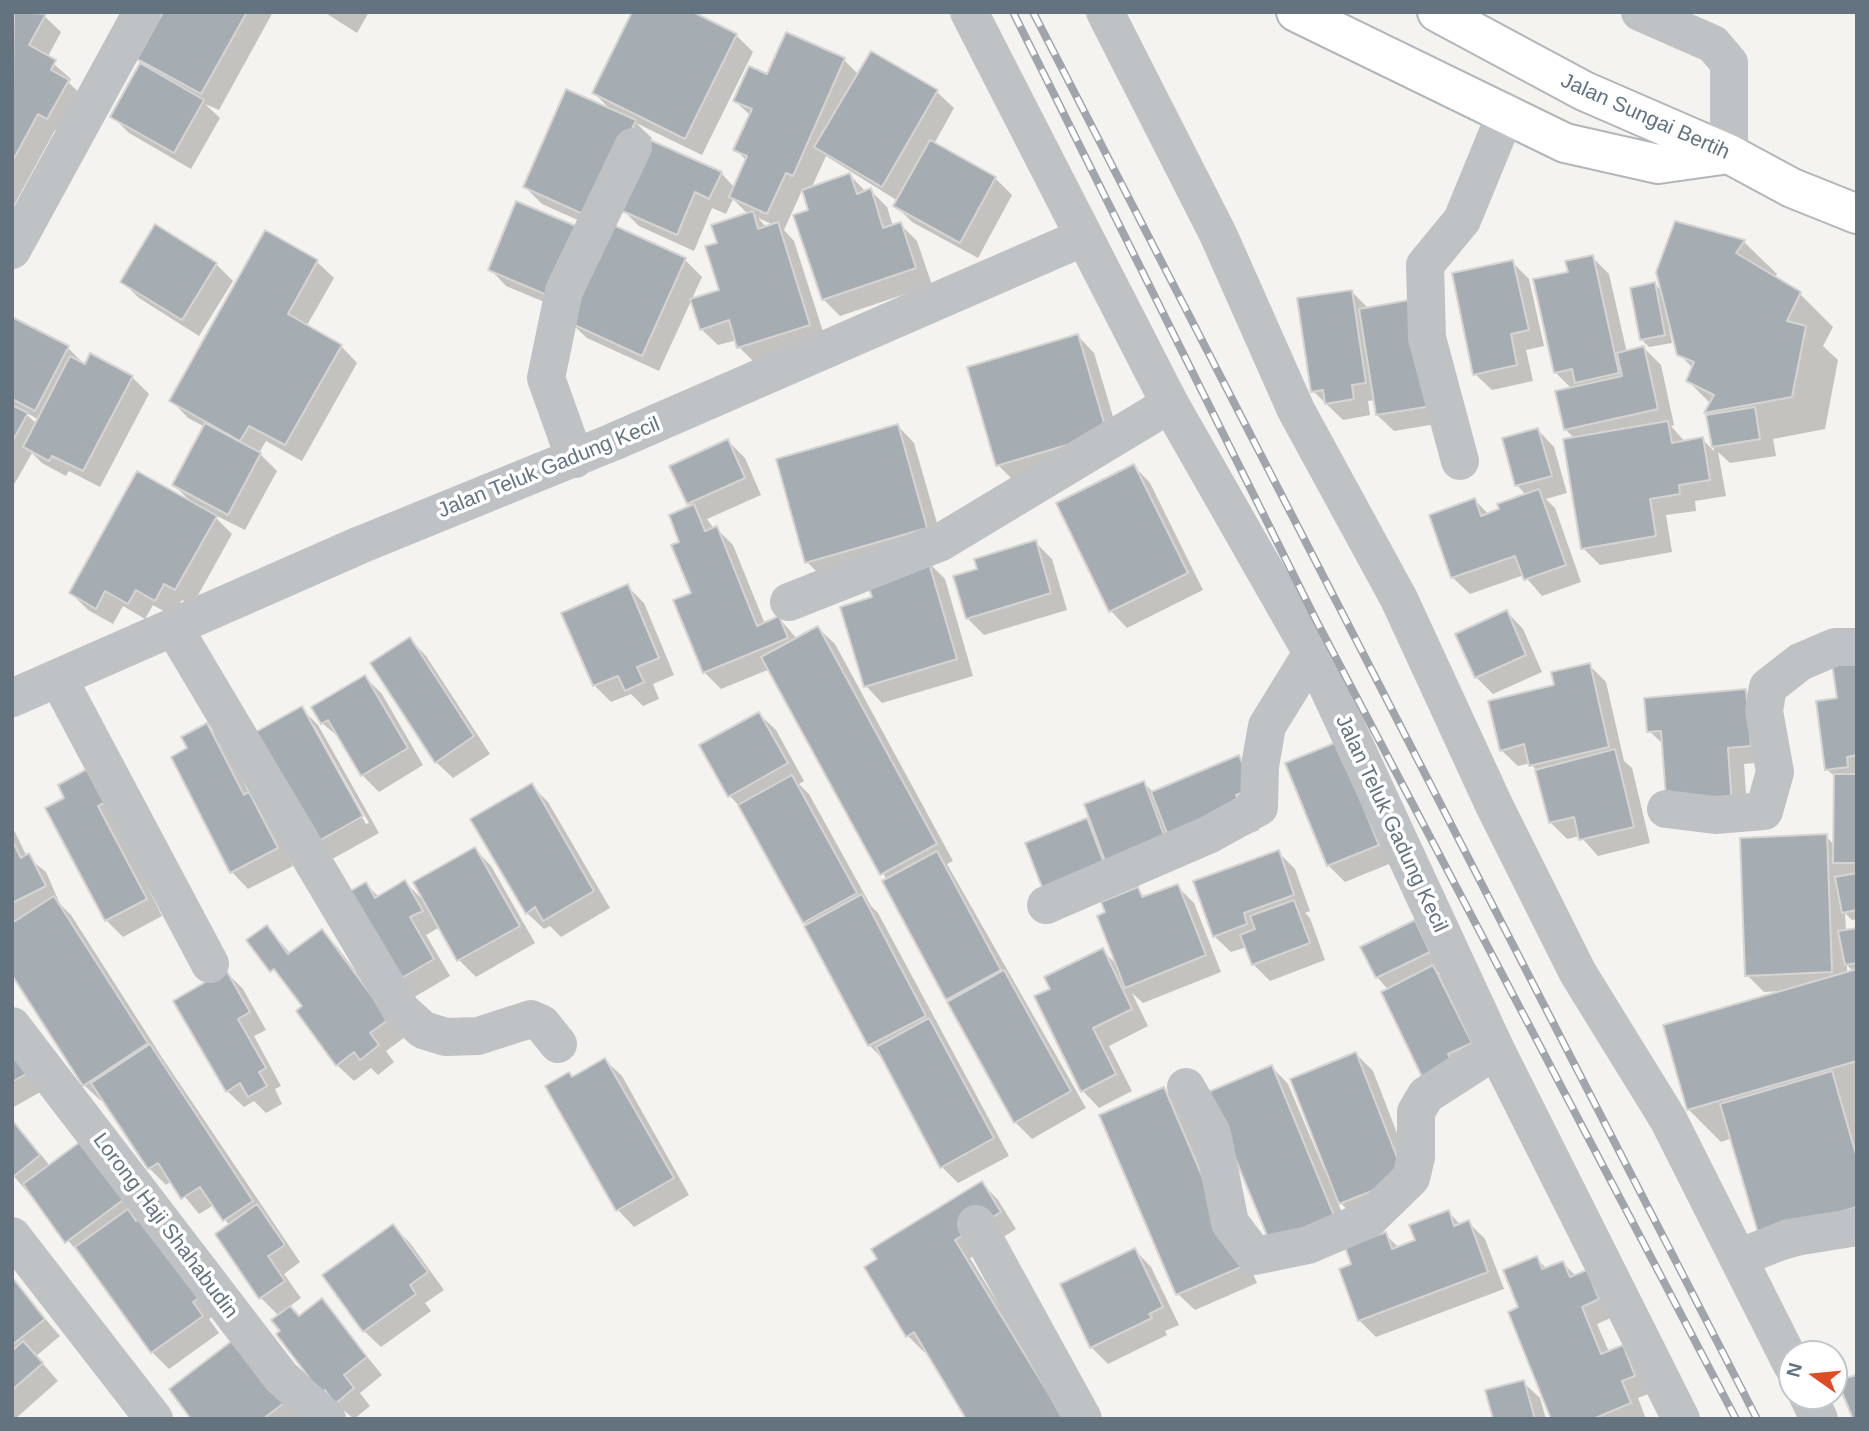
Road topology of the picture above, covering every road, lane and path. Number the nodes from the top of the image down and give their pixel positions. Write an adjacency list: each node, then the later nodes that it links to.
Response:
1 (142, 12): 12 (street)
2 (969, 12): 11 (street, Jalan Teluk Gadung Kecil)
3 (1105, 12): 32 (street)
4 (1296, 12): 7 (main road)
5 (1437, 12): 9 (main road, Jalan Sungai Bertih)
6 (1640, 12): 9 (street)
7 (1506, 113): 9 (main road); 15 (street)
8 (633, 147): 14 (street)
9 (1729, 153): 10 (main road, Jalan Sungai Bertih)
10 (1856, 220)
11 (1084, 237): 13 (street, Jalan Teluk Gadung Kecil); 14 (street, Jalan Teluk Gadung Kecil)
12 (12, 250)
13 (1170, 404): 16 (street); 19 (street, Jalan Teluk Gadung Kecil)
14 (575, 458): 17 (street, Jalan Teluk Gadung Kecil)
15 (1460, 461)
16 (789, 603)
17 (174, 628): 20 (street, Jalan Teluk Gadung Kecil); 26 (street)
18 (1857, 647): 22 (street)
19 (1312, 653): 23 (street); 27 (street, Jalan Teluk Gadung Kecil)
20 (58, 678): 21 (street, Jalan Teluk Gadung Kecil); 24 (street)
21 (12, 698)
22 (1665, 809)
23 (1046, 905)
24 (210, 964)
25 (12, 1026): 35 (street, Lorong Haji Shahabudin)
26 (558, 1044)
27 (1496, 1050): 28 (street); 37 (street, Jalan Teluk Gadung Kecil)
28 (1186, 1087)
29 (976, 1224): 36 (street)
30 (1857, 1227): 32 (street)
31 (12, 1236): 34 (street)
32 (1738, 1258): 33 (street)
33 (1779, 1340)
34 (154, 1419)
35 (327, 1419)
36 (1083, 1419)
37 (1682, 1419)

